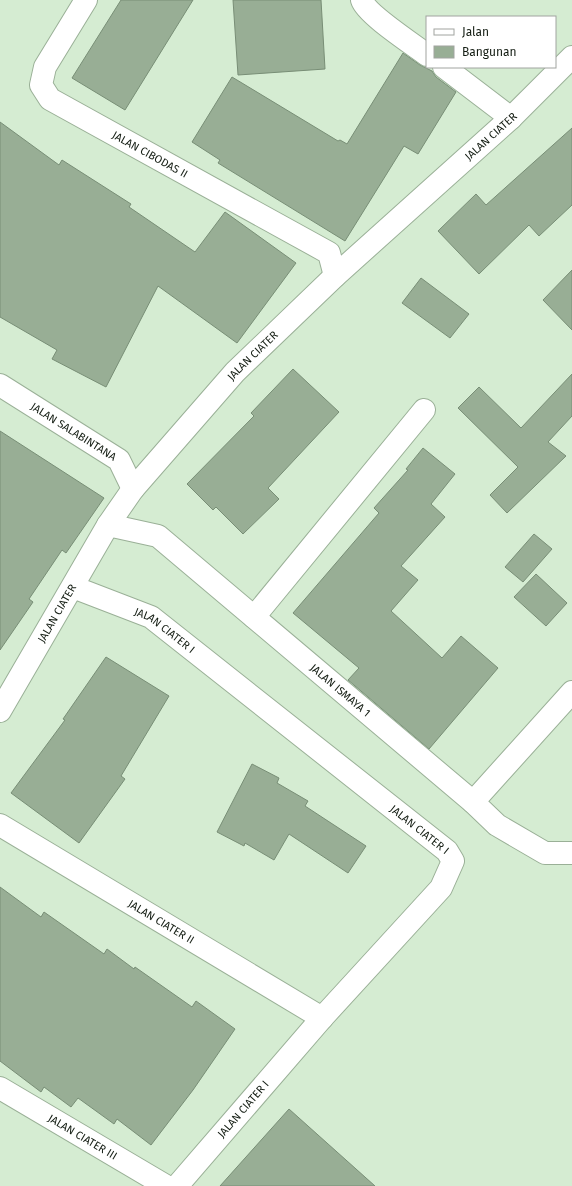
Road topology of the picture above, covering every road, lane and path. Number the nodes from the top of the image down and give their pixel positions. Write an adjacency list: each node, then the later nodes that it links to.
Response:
1 (86, 0): 7 (street, JALAN CIBODAS II)
2 (362, 0): 3 (street)
3 (426, 54)
4 (572, 57): 6 (street, JALAN CIATER)
5 (445, 68): 6 (street)
6 (511, 118): 7 (street, JALAN CIATER)
7 (335, 276): 10 (street, JALAN CIATER)
8 (0, 385): 10 (street, JALAN SALABINTANA)
9 (424, 410): 13 (street)
10 (133, 489): 11 (street, JALAN CIATER)
11 (108, 526): 12 (street, JALAN CIATER); 13 (street, JALAN ISMAYA 1)
12 (73, 587): 15 (street, JALAN CIATER); 19 (street, JALAN CIATER I)
13 (254, 617): 16 (street, JALAN ISMAYA 1)
14 (572, 692): 16 (street)
15 (0, 711)
16 (473, 802): 18 (street, JALAN ISMAYA 1)
17 (0, 825): 19 (street, JALAN CIATER II)
18 (572, 853)
19 (322, 1018): 22 (street, JALAN CIATER I)
20 (0, 1088): 21 (street, JALAN CIATER III)
21 (166, 1186)
22 (177, 1186)

